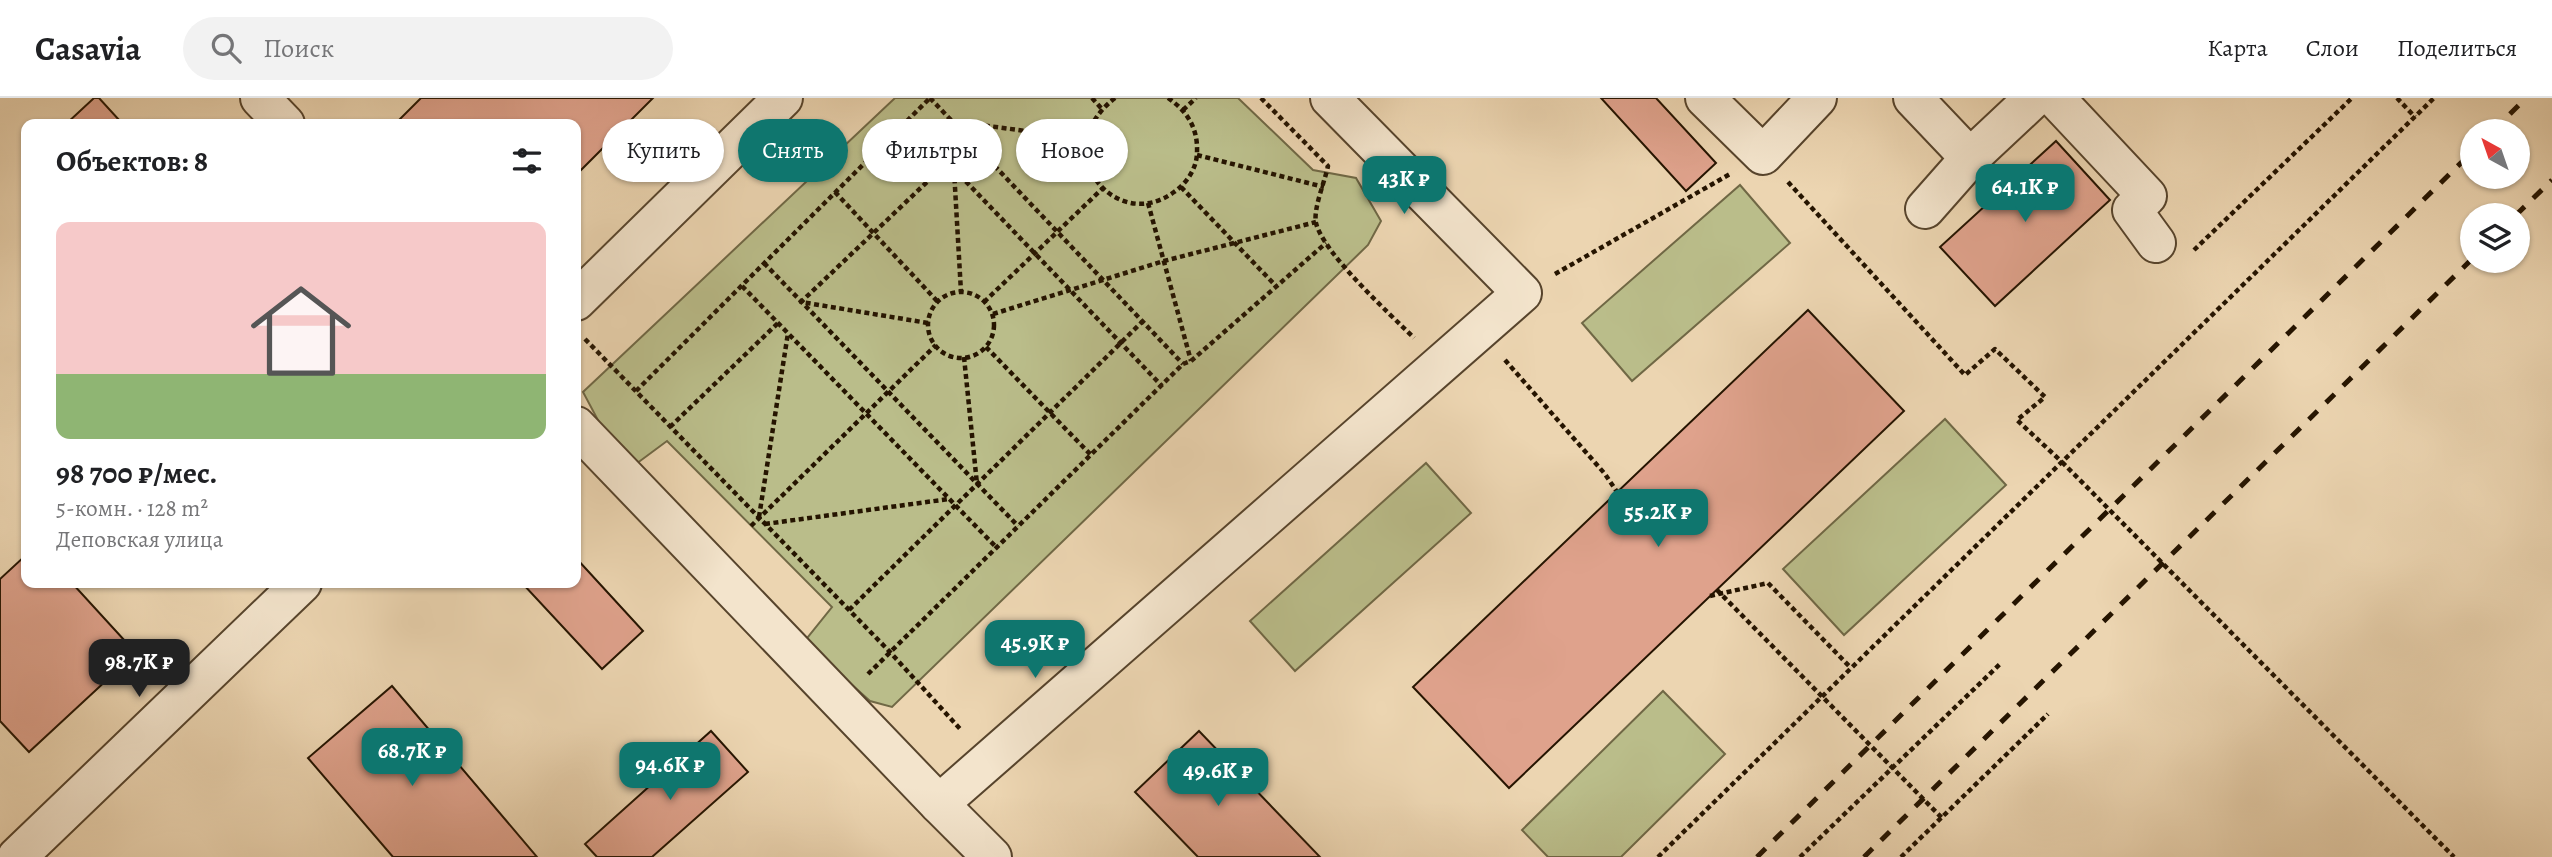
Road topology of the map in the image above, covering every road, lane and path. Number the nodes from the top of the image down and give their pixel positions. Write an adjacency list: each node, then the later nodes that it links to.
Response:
1 (260, 98): 21 (street)
2 (783, 98): 55 (street)
3 (930, 98): 22 (path); 23 (path)
4 (1092, 98): 18 (path)
5 (1115, 98): 18 (path)
6 (1168, 98): 19 (path)
7 (1195, 98): 19 (path)
8 (1261, 98): 35 (path)
9 (1329, 98): 54 (street)
10 (1705, 98): 26 (street)
11 (1817, 98): 26 (street)
12 (1913, 98): 27 (street)
13 (2035, 98): 27 (street)
14 (2054, 98): 45 (street)
15 (2352, 98): 45 (path)
16 (2397, 98): 20 (path)
17 (2434, 98): 20 (path)
18 (1101, 108): 24 (path)
19 (1183, 110): 25 (path)
20 (2415, 117): 96 (path)
21 (280, 119)
22 (908, 119)
23 (949, 119)
24 (1094, 119)
25 (1197, 155): 34 (path); 35 (path)
26 (1763, 155): 54 (path); 108 (path, bridge)
27 (1970, 158): 39 (street)
28 (862, 165): 37 (path)
29 (1002, 174): 41 (path)
30 (927, 182): 42 (path)
31 (955, 182): 53 (path)
32 (965, 182): 46 (path)
33 (1098, 182): 36 (path)
34 (1181, 187): 38 (path); 43 (path)
35 (1324, 187): 40 (path)
36 (1103, 188): 38 (path); 41 (path)
37 (835, 192): 42 (path); 48 (path)
38 (1149, 203): 47 (path)
39 (1925, 209)
40 (1316, 222): 43 (path); 44 (path)
41 (1057, 232): 46 (path); 49 (path)
42 (874, 233): 56 (path); 57 (path)
43 (1235, 243): 47 (path); 51 (path)
44 (1326, 243): 51 (path); 72 (path)
45 (2156, 243)
46 (1034, 254): 52 (path); 58 (path)
47 (1164, 261): 49 (path); 70 (path)
48 (764, 263): 50 (path); 56 (path)
49 (1104, 281): 52 (path); 60 (path)
50 (741, 286): 61 (path); 74 (path)
51 (1276, 286): 70 (path)
52 (1069, 291): 59 (path); 66 (path)
53 (961, 292): 57 (path); 58 (path)
54 (1522, 293): 63 (street)
55 (581, 296)
56 (801, 302): 62 (path); 75 (path)
57 (938, 302): 62 (path)
58 (984, 302): 59 (path)
59 (993, 314): 68 (path)
60 (1142, 322): 66 (path); 71 (path)
61 (778, 323): 64 (path); 78 (path)
62 (928, 323): 67 (path)
63 (1479, 330): 72 (street); 82 (path)
64 (788, 333): 77 (path); 85 (path)
65 (584, 338): 74 (path)
66 (1120, 344): 73 (path); 76 (path)
67 (936, 345): 69 (path); 75 (path)
68 (986, 346): 69 (path); 76 (path)
69 (964, 357): 81 (path)
70 (1191, 360): 71 (path)
71 (1183, 365): 73 (path)
72 (1439, 365): 99 (street)
73 (1162, 386): 80 (path)
74 (636, 391): 78 (path)
75 (888, 392): 77 (path); 81 (path)
76 (1050, 412): 80 (path); 81 (path)
77 (866, 413): 83 (path); 85 (path)
78 (670, 427): 85 (path)
79 (581, 431): 97 (street)
80 (1091, 455): 88 (path)
81 (977, 484): 84 (path); 88 (path)
82 (1617, 492)
83 (950, 499): 84 (path); 86 (path)
84 (956, 506): 89 (path); 93 (path)
85 (759, 518): 86 (path); 87 (path)
86 (765, 524): 93 (path)
87 (751, 526)
88 (1018, 526): 89 (path)
89 (997, 548): 94 (path)
90 (297, 588): 103 (street)
91 (1717, 590): 100 (path, bridge)
92 (1710, 596): 96 (path)
93 (849, 610): 94 (path)
94 (890, 652): 97 (path); 99 (path)
95 (2000, 664): 100 (path)
96 (1851, 668): 105 (path)
97 (841, 701): 101 (street)
98 (2048, 714): 102 (path)
99 (989, 761): 101 (street)
100 (1893, 768): 102 (path, bridge); 106 (path)
101 (939, 804): 104 (street)
102 (1942, 818): 107 (path)
103 (17, 857)
104 (992, 857)
105 (1658, 857)
106 (1800, 857)
107 (1902, 857)
108 (2454, 857)

